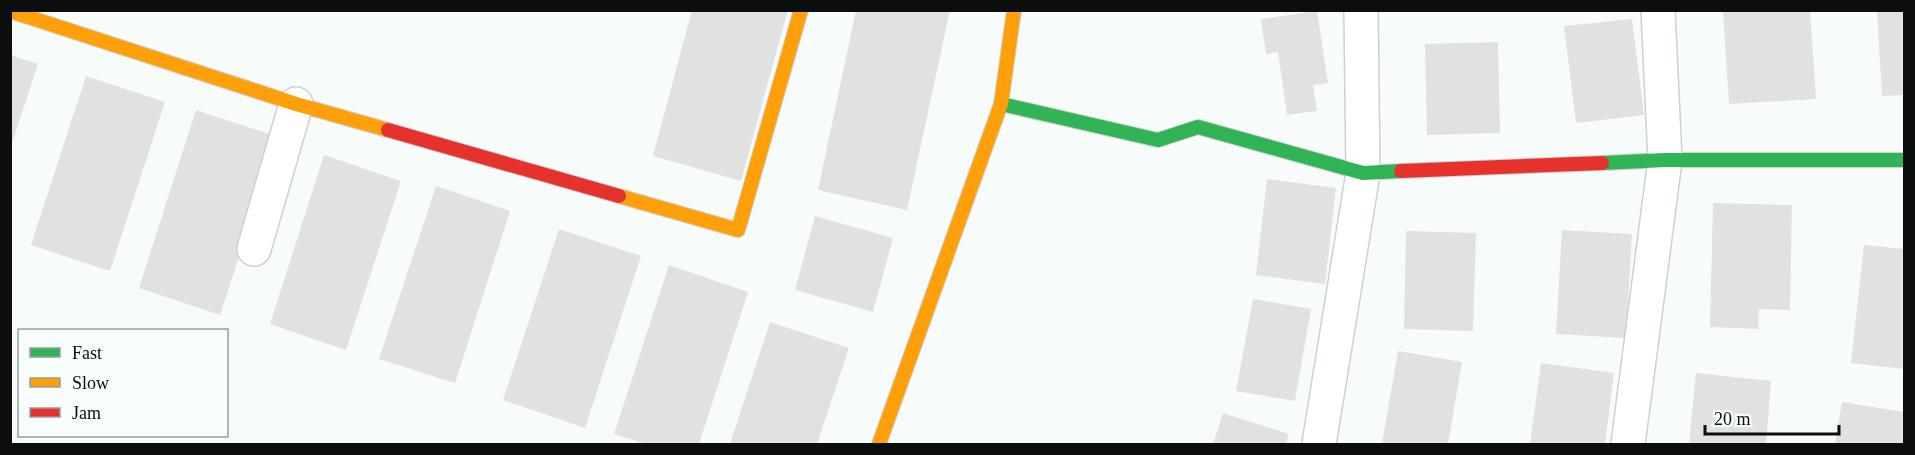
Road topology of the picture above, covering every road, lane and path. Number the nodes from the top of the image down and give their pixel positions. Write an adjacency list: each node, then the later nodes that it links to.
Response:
1 (801, 10): 7 (street)
2 (1014, 10): 8 (street)
3 (1361, 10): 11 (street)
4 (1658, 10): 9 (street)
5 (10, 11): 6 (street)
6 (61, 19): 7 (street)
7 (296, 104): 12 (street)
8 (1001, 104): 11 (street); 13 (street)
9 (1665, 160): 10 (street); 11 (street); 15 (street)
10 (1905, 160)
11 (1363, 173): 14 (street)
12 (254, 249)
13 (879, 444)
14 (1319, 444)
15 (1628, 444)

